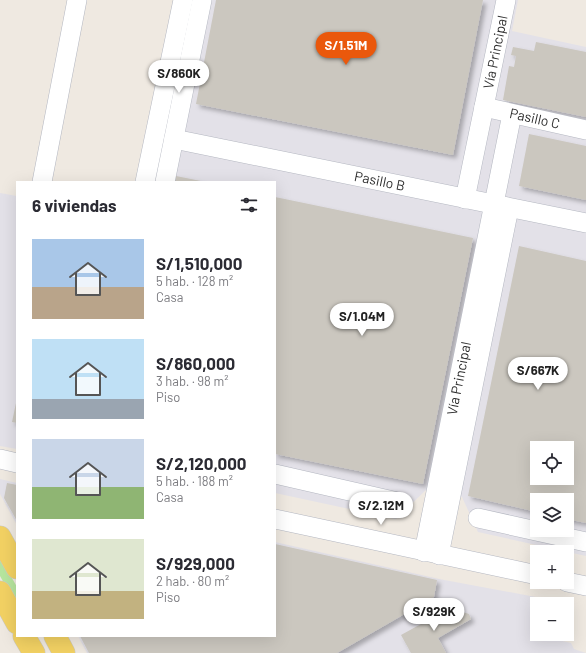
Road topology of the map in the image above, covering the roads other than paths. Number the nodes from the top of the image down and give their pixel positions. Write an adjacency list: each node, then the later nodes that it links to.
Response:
1 (77, 0): 9 (street)
2 (183, 0): 10 (street)
3 (202, 0): 8 (street)
4 (506, 0): 5 (street, Vía Principal)
5 (484, 107): 6 (street, Pasillo C); 12 (street, Vía Principal)
6 (512, 114): 7 (street, Pasillo C); 13 (street)
7 (586, 130)
8 (174, 139): 11 (street); 12 (street, Pasillo B)
9 (42, 181)
10 (145, 181)
11 (165, 181)
12 (465, 199): 13 (street, Pasillo B)
13 (501, 206): 14 (street, Pasillo B); 23 (street)
14 (586, 223)
15 (0, 459): 16 (street)
16 (16, 463)
17 (276, 474): 18 (street)
18 (402, 503)
19 (478, 518): 22 (street)
20 (276, 519): 23 (street)
21 (0, 537): 24 (main road)
22 (586, 542)
23 (431, 553): 25 (street)
24 (16, 566)
25 (530, 574)
26 (574, 583): 27 (street)
27 (586, 586)
28 (0, 592): 29 (main road)
29 (16, 621)
30 (25, 637): 32 (main road)
31 (56, 637): 33 (main road)
32 (34, 653)
33 (64, 653)

